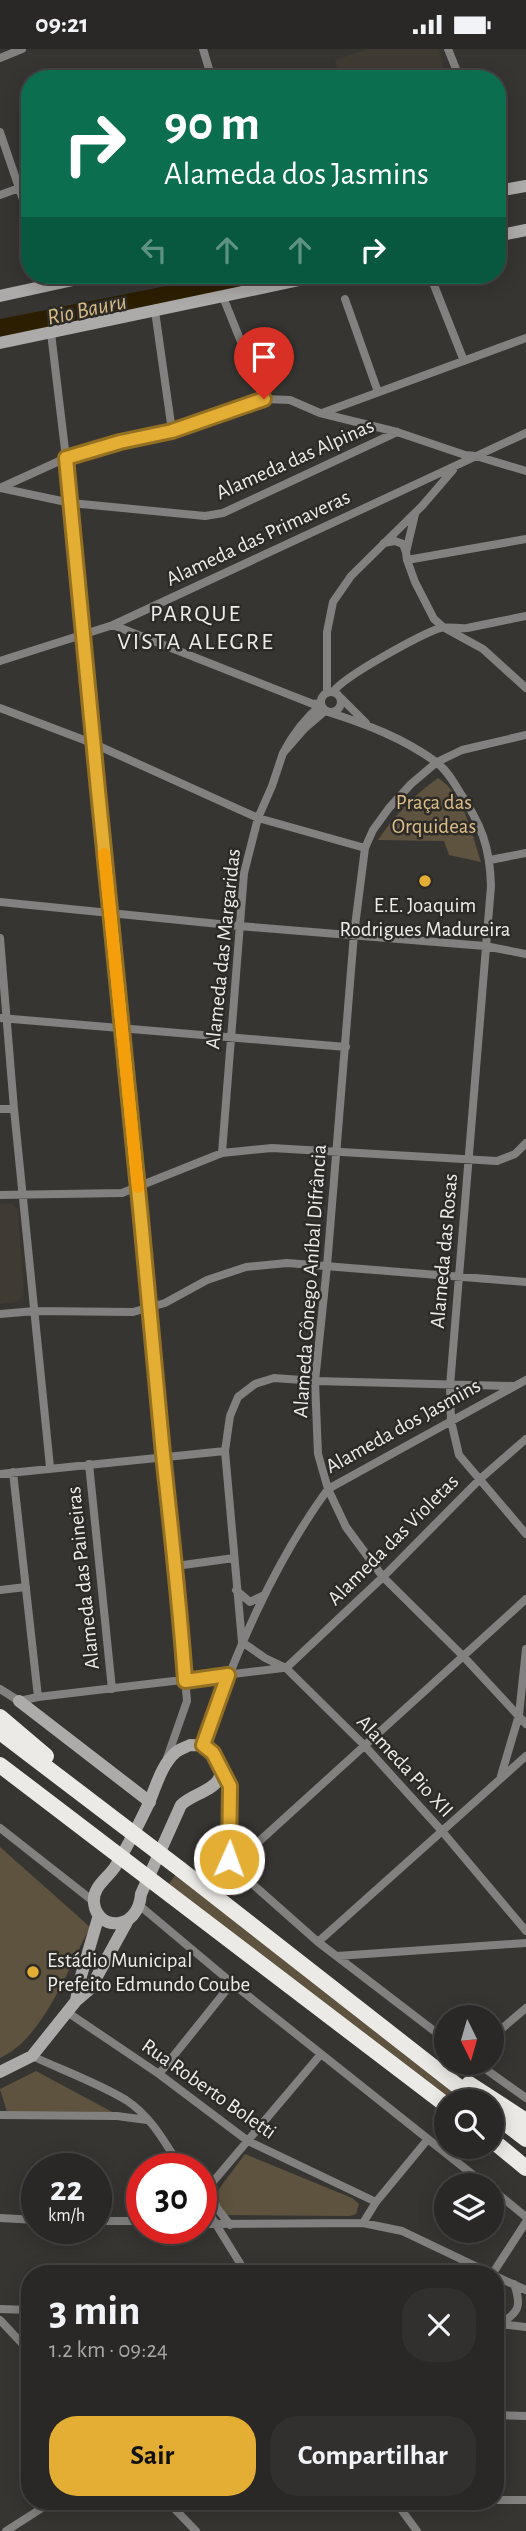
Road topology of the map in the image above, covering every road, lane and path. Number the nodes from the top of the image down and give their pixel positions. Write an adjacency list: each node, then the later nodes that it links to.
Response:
1 (22, 49): 4 (street)
2 (202, 49): 5 (street)
3 (448, 49): 6 (street)
4 (0, 58)
5 (209, 70)
6 (456, 70)
7 (0, 132): 9 (street)
8 (526, 186): 10 (street)
9 (20, 188): 11 (street); 12 (street)
10 (506, 189)
11 (21, 191)
12 (0, 195)
13 (526, 230): 14 (street)
14 (506, 234)
15 (36, 284): 18 (street)
16 (282, 284): 19 (street)
17 (434, 284): 25 (street)
18 (0, 296)
19 (223, 297): 21 (street); 27 (street)
20 (345, 299): 26 (street)
21 (155, 311): 22 (street); 29 (street)
22 (51, 333): 24 (street); 33 (street)
23 (526, 338): 25 (street)
24 (0, 343)
25 (464, 361): 26 (street)
26 (378, 392): 28 (street)
27 (264, 399): 28 (street); 29 (street)
28 (320, 413): 30 (street)
29 (172, 431): 33 (street)
30 (397, 432): 32 (street); 38 (street, Alameda das Alpinas)
31 (526, 433): 32 (street, Alameda das Primaveras)
32 (476, 456): 34 (street, Alameda das Primaveras); 35 (street)
33 (66, 458): 37 (street); 38 (street)
34 (455, 467): 36 (street, Alameda das Primaveras); 39 (street)
35 (526, 471)
36 (415, 485): 39 (street); 44 (street, Alameda das Primaveras)
37 (0, 488): 38 (street, Alameda das Alpinas)
38 (71, 503): 46 (street)
39 (419, 509): 41 (street); 42 (street)
40 (526, 539): 42 (street)
41 (383, 543): 42 (street); 49 (street)
42 (407, 556): 45 (street)
43 (526, 616): 45 (street, Alameda das Margaridas)
44 (113, 625): 46 (street, Alameda das Primaveras); 51 (street)
45 (443, 627): 48 (street); 49 (street, Alameda das Margaridas)
46 (84, 636): 47 (street, Alameda das Primaveras); 54 (street)
47 (0, 661)
48 (526, 688)
49 (334, 694): 51 (street, Alameda das Margaridas); 51 (street, Alameda das Margaridas); 52 (street)
50 (0, 708): 54 (street)
51 (324, 708): 52 (street); 56 (street, Alameda das Margaridas)
52 (369, 725): 55 (street, Alameda das Rosas)
53 (526, 734): 55 (street)
54 (92, 743): 56 (street); 61 (street)
55 (437, 762): 57 (street); 59 (street, Alameda das Rosas)
56 (258, 818): 57 (street); 62 (street, Alameda das Margaridas)
57 (365, 848): 63 (street, Alameda Cônego Aníbal Difrância)
58 (526, 853): 59 (street)
59 (490, 860): 65 (street, Alameda das Rosas)
60 (0, 902): 61 (street)
61 (111, 913): 62 (street); 68 (street)
62 (239, 926): 63 (street); 69 (street, Alameda das Margaridas)
63 (354, 934): 65 (street); 70 (street, Alameda Cônego Aníbal Difrância)
64 (0, 938): 67 (street)
65 (485, 946): 66 (street); 76 (street, Alameda das Rosas)
66 (526, 954)
67 (3, 1018): 68 (street); 72 (street)
68 (122, 1029): 69 (street); 77 (street)
69 (230, 1038): 70 (street); 75 (street, Alameda das Margaridas)
70 (346, 1047): 74 (street, Alameda Cônego Aníbal Difrância)
71 (0, 1109): 72 (street)
72 (14, 1109): 78 (street)
73 (526, 1143): 76 (street)
74 (336, 1151): 75 (street); 76 (street); 80 (street, Alameda Cônego Aníbal Difrância)
75 (222, 1153): 77 (street)
76 (470, 1161): 81 (street, Alameda das Rosas)
77 (138, 1188): 78 (street); 83 (street)
78 (23, 1193): 79 (street); 84 (street)
79 (0, 1195)
80 (327, 1266): 81 (street); 83 (street); 87 (street, Alameda Cônego Aníbal Difrância)
81 (458, 1276): 82 (street); 88 (street, Alameda das Rosas)
82 (526, 1282)
83 (150, 1307): 84 (street); 95 (street)
84 (35, 1311): 85 (street); 97 (street)
85 (0, 1314)
86 (526, 1380): 89 (street, Alameda dos Jasmins)
87 (316, 1381): 88 (street); 94 (street); 101 (street, Alameda Cônego Aníbal Difrância)
88 (450, 1386): 90 (street); 92 (street, Alameda das Rosas)
89 (513, 1386): 90 (street); 91 (street, Alameda dos Jasmins)
90 (488, 1387): 91 (street)
91 (492, 1400): 92 (street, Alameda dos Jasmins)
92 (451, 1421): 100 (street, Alameda das Rosas); 101 (street, Alameda dos Jasmins)
93 (526, 1439): 100 (street, Alameda das Violetas)
94 (225, 1451): 95 (street); 103 (street)
95 (164, 1458): 96 (street); 104 (street)
96 (89, 1464): 97 (street); 118 (street, Alameda das Paineiras)
97 (50, 1467): 98 (street)
98 (13, 1472): 99 (street); 106 (street)
99 (0, 1474)
100 (480, 1479): 102 (street, Alameda das Rosas); 105 (street, Alameda das Violetas)
101 (328, 1489): 105 (street, Alameda Cônego Aníbal Difrância); 109 (street, Alameda dos Jasmins)
102 (526, 1534)
103 (234, 1558): 104 (street); 108 (street)
104 (176, 1566): 116 (street)
105 (383, 1577): 113 (street, Alameda Cônego Aníbal Difrância); 114 (street, Alameda das Violetas)
106 (26, 1587): 107 (street); 119 (street)
107 (0, 1590)
108 (236, 1590): 109 (street); 111 (street)
109 (262, 1595): 111 (street, Alameda dos Jasmins)
110 (526, 1599): 113 (street)
111 (242, 1642): 114 (street, Alameda Pio XII); 115 (street, Alameda dos Jasmins)
112 (526, 1649): 121 (street)
113 (463, 1656): 121 (street, Alameda Cônego Aníbal Difrância); 126 (street)
114 (286, 1668): 115 (street); 126 (street, Alameda Pio XII)
115 (228, 1675): 116 (street); 125 (street, Alameda dos Jasmins)
116 (185, 1681): 118 (street); 130 (street)
117 (0, 1689): 120 (street)
118 (112, 1689): 119 (street)
119 (38, 1697): 120 (street)
120 (19, 1701): 132 (street)
121 (519, 1715): 123 (street, Alameda Cônego Aníbal Difrância); 131 (street)
122 (0, 1717): 133 (highway)
123 (526, 1724)
124 (0, 1733): 133 (highway)
125 (203, 1745): 128 (street); 130 (street)
126 (364, 1745): 135 (street, Alameda Pio XII); 136 (street)
127 (526, 1756): 131 (street)
128 (219, 1764): 136 (street); 138 (street)
129 (0, 1765): 158 (highway)
130 (164, 1766): 132 (street)
131 (500, 1779): 135 (street)
132 (150, 1802): 137 (street)
133 (94, 1804): 156 (highway)
134 (0, 1828): 137 (street)
135 (441, 1830): 141 (street, Alameda Pio XII); 142 (street)
136 (232, 1866): 142 (street)
137 (93, 1901): 139 (street)
138 (139, 1906): 140 (street); 145 (street)
139 (99, 1915): 140 (street); 146 (street)
140 (128, 1920): 146 (street)
141 (526, 1931)
142 (318, 1942): 144 (street)
143 (526, 1943): 144 (street)
144 (337, 1956): 150 (street)
145 (232, 1983): 151 (street); 154 (street)
146 (76, 2001): 148 (street)
147 (526, 2008): 149 (street)
148 (67, 2013): 152 (street); 154 (street, Rua Roberto Boletti)
149 (504, 2027)
150 (434, 2031)
151 (321, 2054): 166 (street); 168 (street)
152 (32, 2056): 153 (street); 160 (street)
153 (0, 2072)
154 (159, 2074): 168 (street, Rua Roberto Boletti)
155 (494, 2075): 159 (street)
156 (446, 2078): 157 (highway); 164 (highway)
157 (461, 2089)
158 (434, 2096)
159 (526, 2098)
160 (127, 2101): 162 (street); 163 (street)
161 (0, 2115): 162 (street)
162 (117, 2116): 163 (street)
163 (149, 2120): 170 (street)
164 (526, 2121)
165 (504, 2122): 167 (highway)
166 (428, 2139): 172 (street); 175 (street)
167 (526, 2139)
168 (248, 2141): 173 (street); 175 (street, Rua Roberto Boletti)
169 (504, 2150): 171 (highway)
170 (172, 2153)
171 (526, 2168)
172 (471, 2173)
173 (217, 2177)
174 (504, 2200): 179 (street)
175 (376, 2202): 180 (street)
176 (217, 2208): 182 (street)
177 (0, 2218): 178 (street)
178 (21, 2219)
179 (526, 2219): 186 (street)
180 (363, 2223): 182 (street); 185 (street)
181 (217, 2225): 182 (street)
182 (230, 2225)
183 (217, 2230): 184 (street)
184 (241, 2265)
185 (474, 2265)
186 (498, 2265)
187 (504, 2279): 188 (street)
188 (514, 2284): 189 (street); 193 (street)
189 (526, 2290)
190 (0, 2309): 191 (street)
191 (21, 2310)
192 (0, 2320): 196 (street)
193 (504, 2320)
194 (504, 2325): 195 (street)
195 (526, 2327)
196 (21, 2342)
197 (504, 2415): 198 (street)
198 (526, 2416)
199 (504, 2500): 200 (street)
200 (526, 2500)
201 (39, 2510): 204 (street)
202 (176, 2510): 205 (street)
203 (402, 2510): 206 (street)
204 (6, 2531)
205 (196, 2531)
206 (417, 2531)

